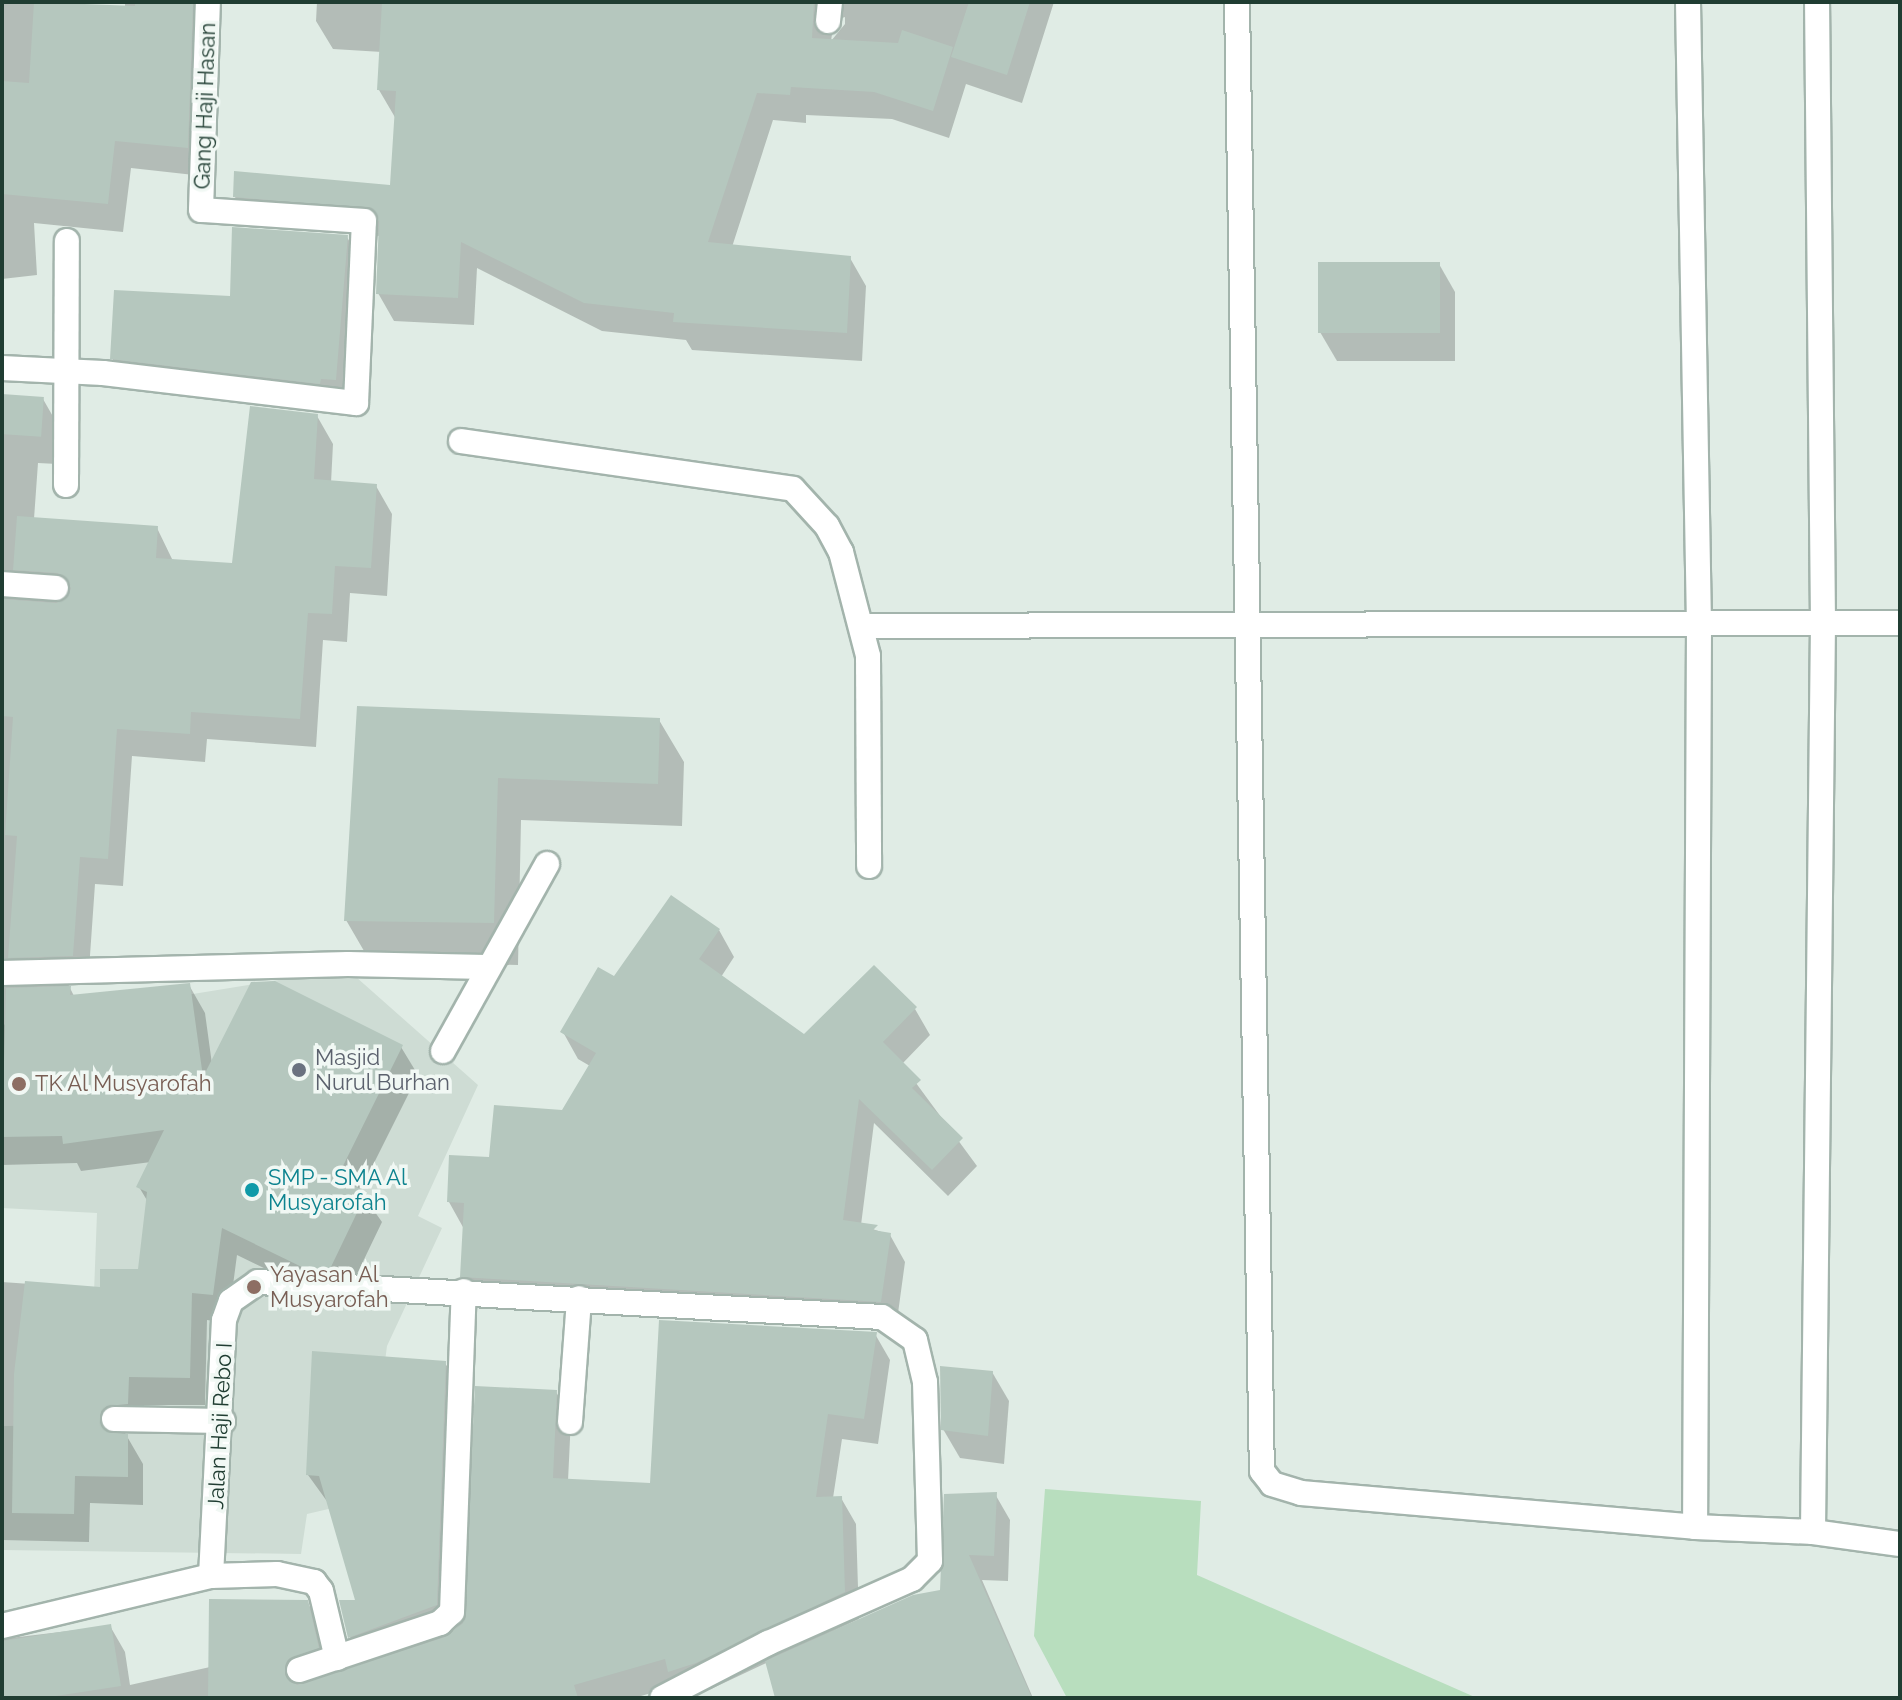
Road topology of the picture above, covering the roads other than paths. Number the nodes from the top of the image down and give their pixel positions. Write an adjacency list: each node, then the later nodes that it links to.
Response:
1 (208, 2): 7 (street, Gang Haji Hasan)
2 (1237, 2): 12 (street)
3 (1688, 2): 16 (street)
4 (1817, 2): 13 (street)
5 (67, 241): 7 (street)
6 (2, 368): 7 (street)
7 (69, 370): 9 (street)
8 (461, 441): 15 (street)
9 (66, 485)
10 (2, 584): 11 (street)
11 (56, 588)
12 (1249, 621): 15 (street); 16 (street); 27 (street)
13 (1823, 623): 14 (street); 16 (street); 28 (street)
14 (1900, 623)
15 (862, 626): 18 (street)
16 (1699, 626): 27 (street)
17 (547, 864): 19 (street)
18 (869, 866)
19 (486, 967): 20 (street); 21 (street)
20 (2, 973)
21 (443, 1051)
22 (464, 1291): 23 (street, Jalan Haji Rebo I); 25 (street, Jalan Haji Rebo I); 32 (street)
23 (579, 1298): 26 (street); 34 (street, Jalan Haji Rebo I)
24 (114, 1419): 25 (street)
25 (223, 1421): 30 (street, Jalan Haji Rebo I)
26 (570, 1422)
27 (1695, 1527): 28 (street)
28 (1813, 1532): 29 (street)
29 (1900, 1544)
30 (211, 1576): 31 (street); 32 (street)
31 (2, 1626)
32 (337, 1658): 33 (street)
33 (299, 1670)
34 (662, 1698)

